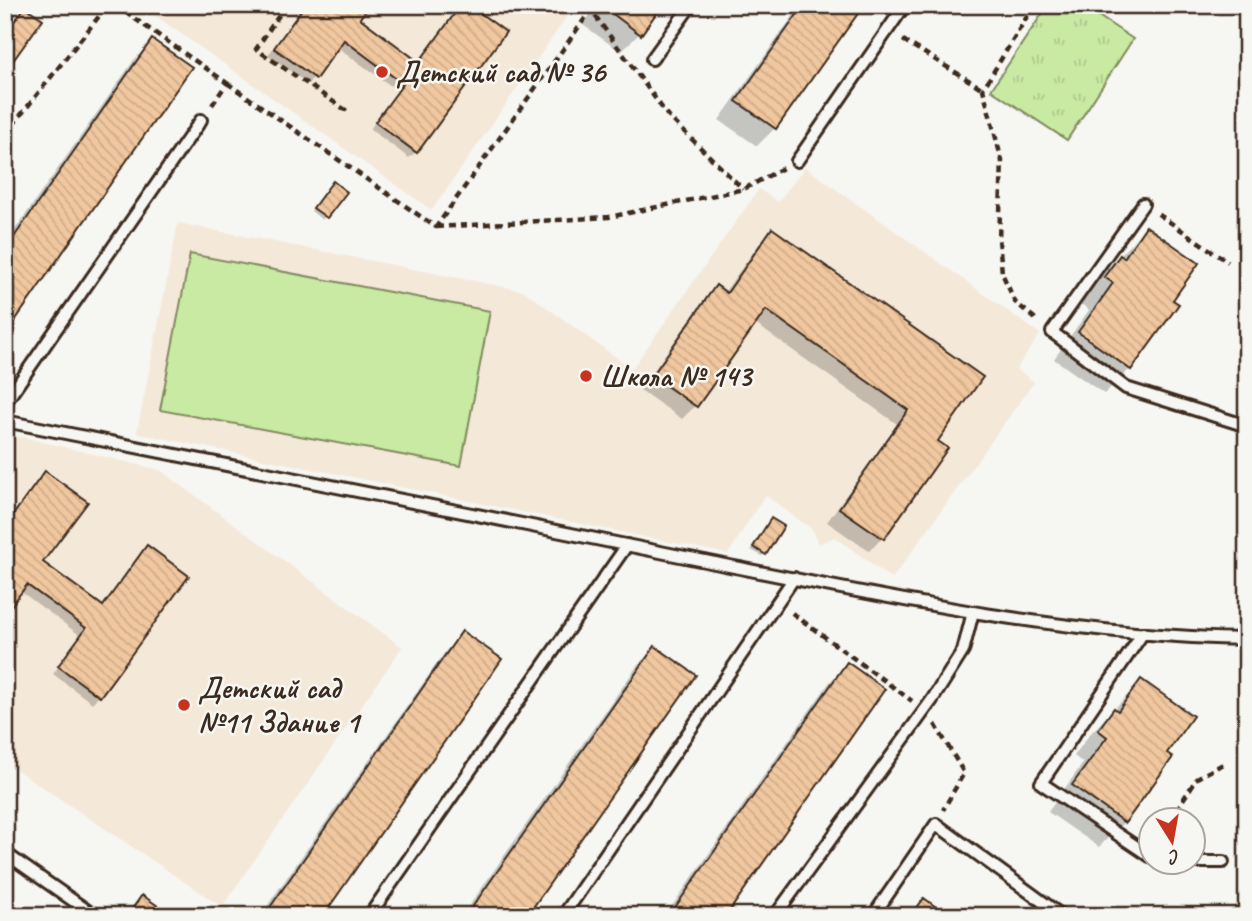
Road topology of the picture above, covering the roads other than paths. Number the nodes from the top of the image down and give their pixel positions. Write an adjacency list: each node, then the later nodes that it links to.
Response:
1 (691, 5): 3 (lane)
2 (905, 5): 5 (lane)
3 (652, 59)
4 (201, 120): 7 (lane)
5 (797, 162)
6 (1143, 204): 9 (lane)
7 (5, 403)
8 (5, 421): 10 (lane)
9 (1247, 426)
10 (627, 545): 11 (lane); 20 (lane)
11 (794, 578): 12 (lane); 21 (lane)
12 (973, 612): 13 (lane); 22 (lane)
13 (1143, 633): 14 (lane); 15 (lane)
14 (1247, 639)
15 (1136, 847)
16 (5, 853): 19 (lane)
17 (1206, 862): 18 (lane)
18 (1223, 862)
19 (95, 916)
20 (369, 916)
21 (563, 916)
22 (775, 916)
23 (873, 916): 24 (lane)
24 (1062, 916)

